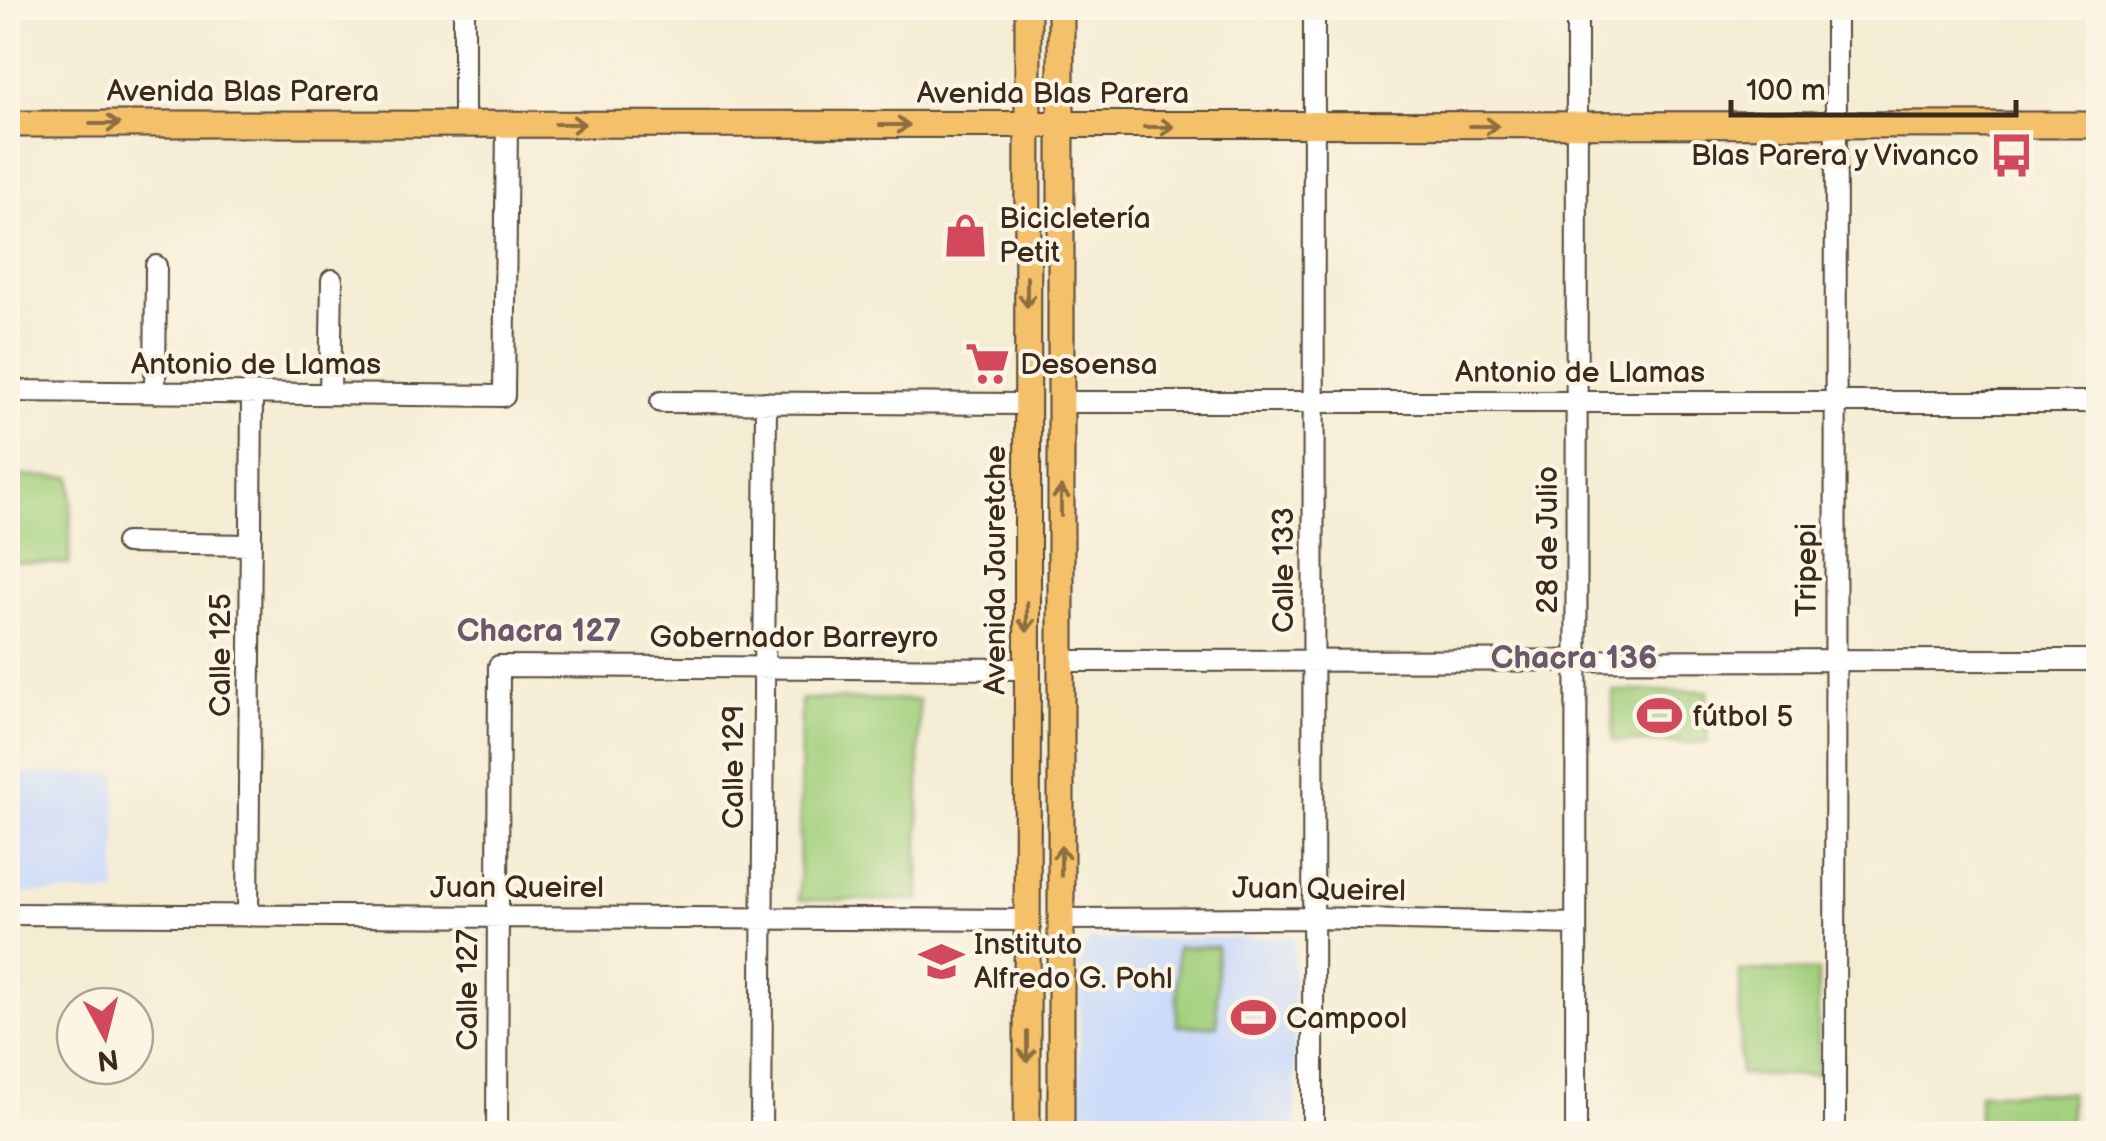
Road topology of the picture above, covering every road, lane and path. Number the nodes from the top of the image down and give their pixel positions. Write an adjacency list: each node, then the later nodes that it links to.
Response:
1 (464, 8): 8 (street)
2 (1028, 8): 10 (main road, Avenida Jauretche)
3 (1062, 8): 15 (main road)
4 (1314, 8): 12 (street, Calle 133)
5 (1577, 8): 13 (street, 28 de Julio)
6 (1836, 8): 14 (street, Tripepi)
7 (8, 124): 8 (main road, Avenida Blas Parera, one-way to 8)
8 (464, 124): 9 (main road, Avenida Blas Parera)
9 (506, 124): 10 (main road, Avenida Blas Parera, one-way to 10); 20 (street, Antonio de Llamas)
10 (1028, 125): 15 (main road, Avenida Blas Parera); 29 (main road, Avenida Jauretche, one-way to 29)
11 (2098, 125): 14 (main road, Avenida Blas Parera)
12 (1314, 126): 13 (main road, Avenida Blas Parera, one-way to 13); 15 (main road, Avenida Blas Parera, one-way to 12); 25 (street, Calle 133)
13 (1577, 126): 14 (main road, Avenida Blas Parera); 26 (street, 28 de Julio)
14 (1836, 126): 27 (street, Tripepi)
15 (1062, 127): 24 (main road)
16 (156, 266): 19 (street)
17 (332, 280): 20 (street)
18 (8, 391): 19 (street, Antonio de Llamas)
19 (155, 394): 21 (street, Antonio de Llamas)
20 (330, 394): 21 (street, Antonio de Llamas)
21 (252, 395): 31 (street, Calle 125)
22 (661, 402): 23 (street)
23 (766, 402): 29 (street); 38 (street, Calle 129)
24 (1061, 402): 25 (street, Antonio de Llamas); 33 (main road, one-way to 24)
25 (1314, 402): 26 (street, Antonio de Llamas); 34 (street, Calle 133)
26 (1577, 402): 27 (street, Antonio de Llamas); 35 (street, 28 de Julio)
27 (1836, 402): 28 (street, Antonio de Llamas); 36 (street, Tripepi)
28 (2098, 402)
29 (1027, 404): 39 (main road, Avenida Jauretche, one-way to 39)
30 (126, 543): 31 (street)
31 (251, 545): 41 (street, Calle 125)
32 (2098, 660): 36 (street)
33 (1061, 661): 34 (street); 45 (main road, one-way to 33)
34 (1313, 661): 35 (street); 44 (street, Calle 133)
35 (1576, 661): 36 (street); 47 (street, 28 de Julio)
36 (1836, 661): 54 (street, Tripepi)
37 (500, 666): 38 (street, Gobernador Barreyro); 42 (street, Calle 127)
38 (764, 666): 39 (street, Gobernador Barreyro); 43 (street, Calle 129)
39 (1027, 669): 46 (main road, Avenida Jauretche)
40 (8, 914): 41 (street, Juan Queirel)
41 (248, 916): 42 (street, Juan Queirel)
42 (498, 917): 43 (street, Juan Queirel); 48 (street, Calle 127)
43 (762, 918): 46 (street, Juan Queirel); 49 (street, Calle 129)
44 (1313, 918): 45 (street, Juan Queirel); 47 (street, Juan Queirel); 52 (street, Calle 133)
45 (1061, 919): 51 (main road)
46 (1027, 920): 50 (main road, Avenida Jauretche, one-way to 50)
47 (1576, 924): 53 (street, 28 de Julio)
48 (496, 1134)
49 (761, 1134)
50 (1027, 1134)
51 (1061, 1134)
52 (1313, 1134)
53 (1576, 1134)
54 (1835, 1134)

